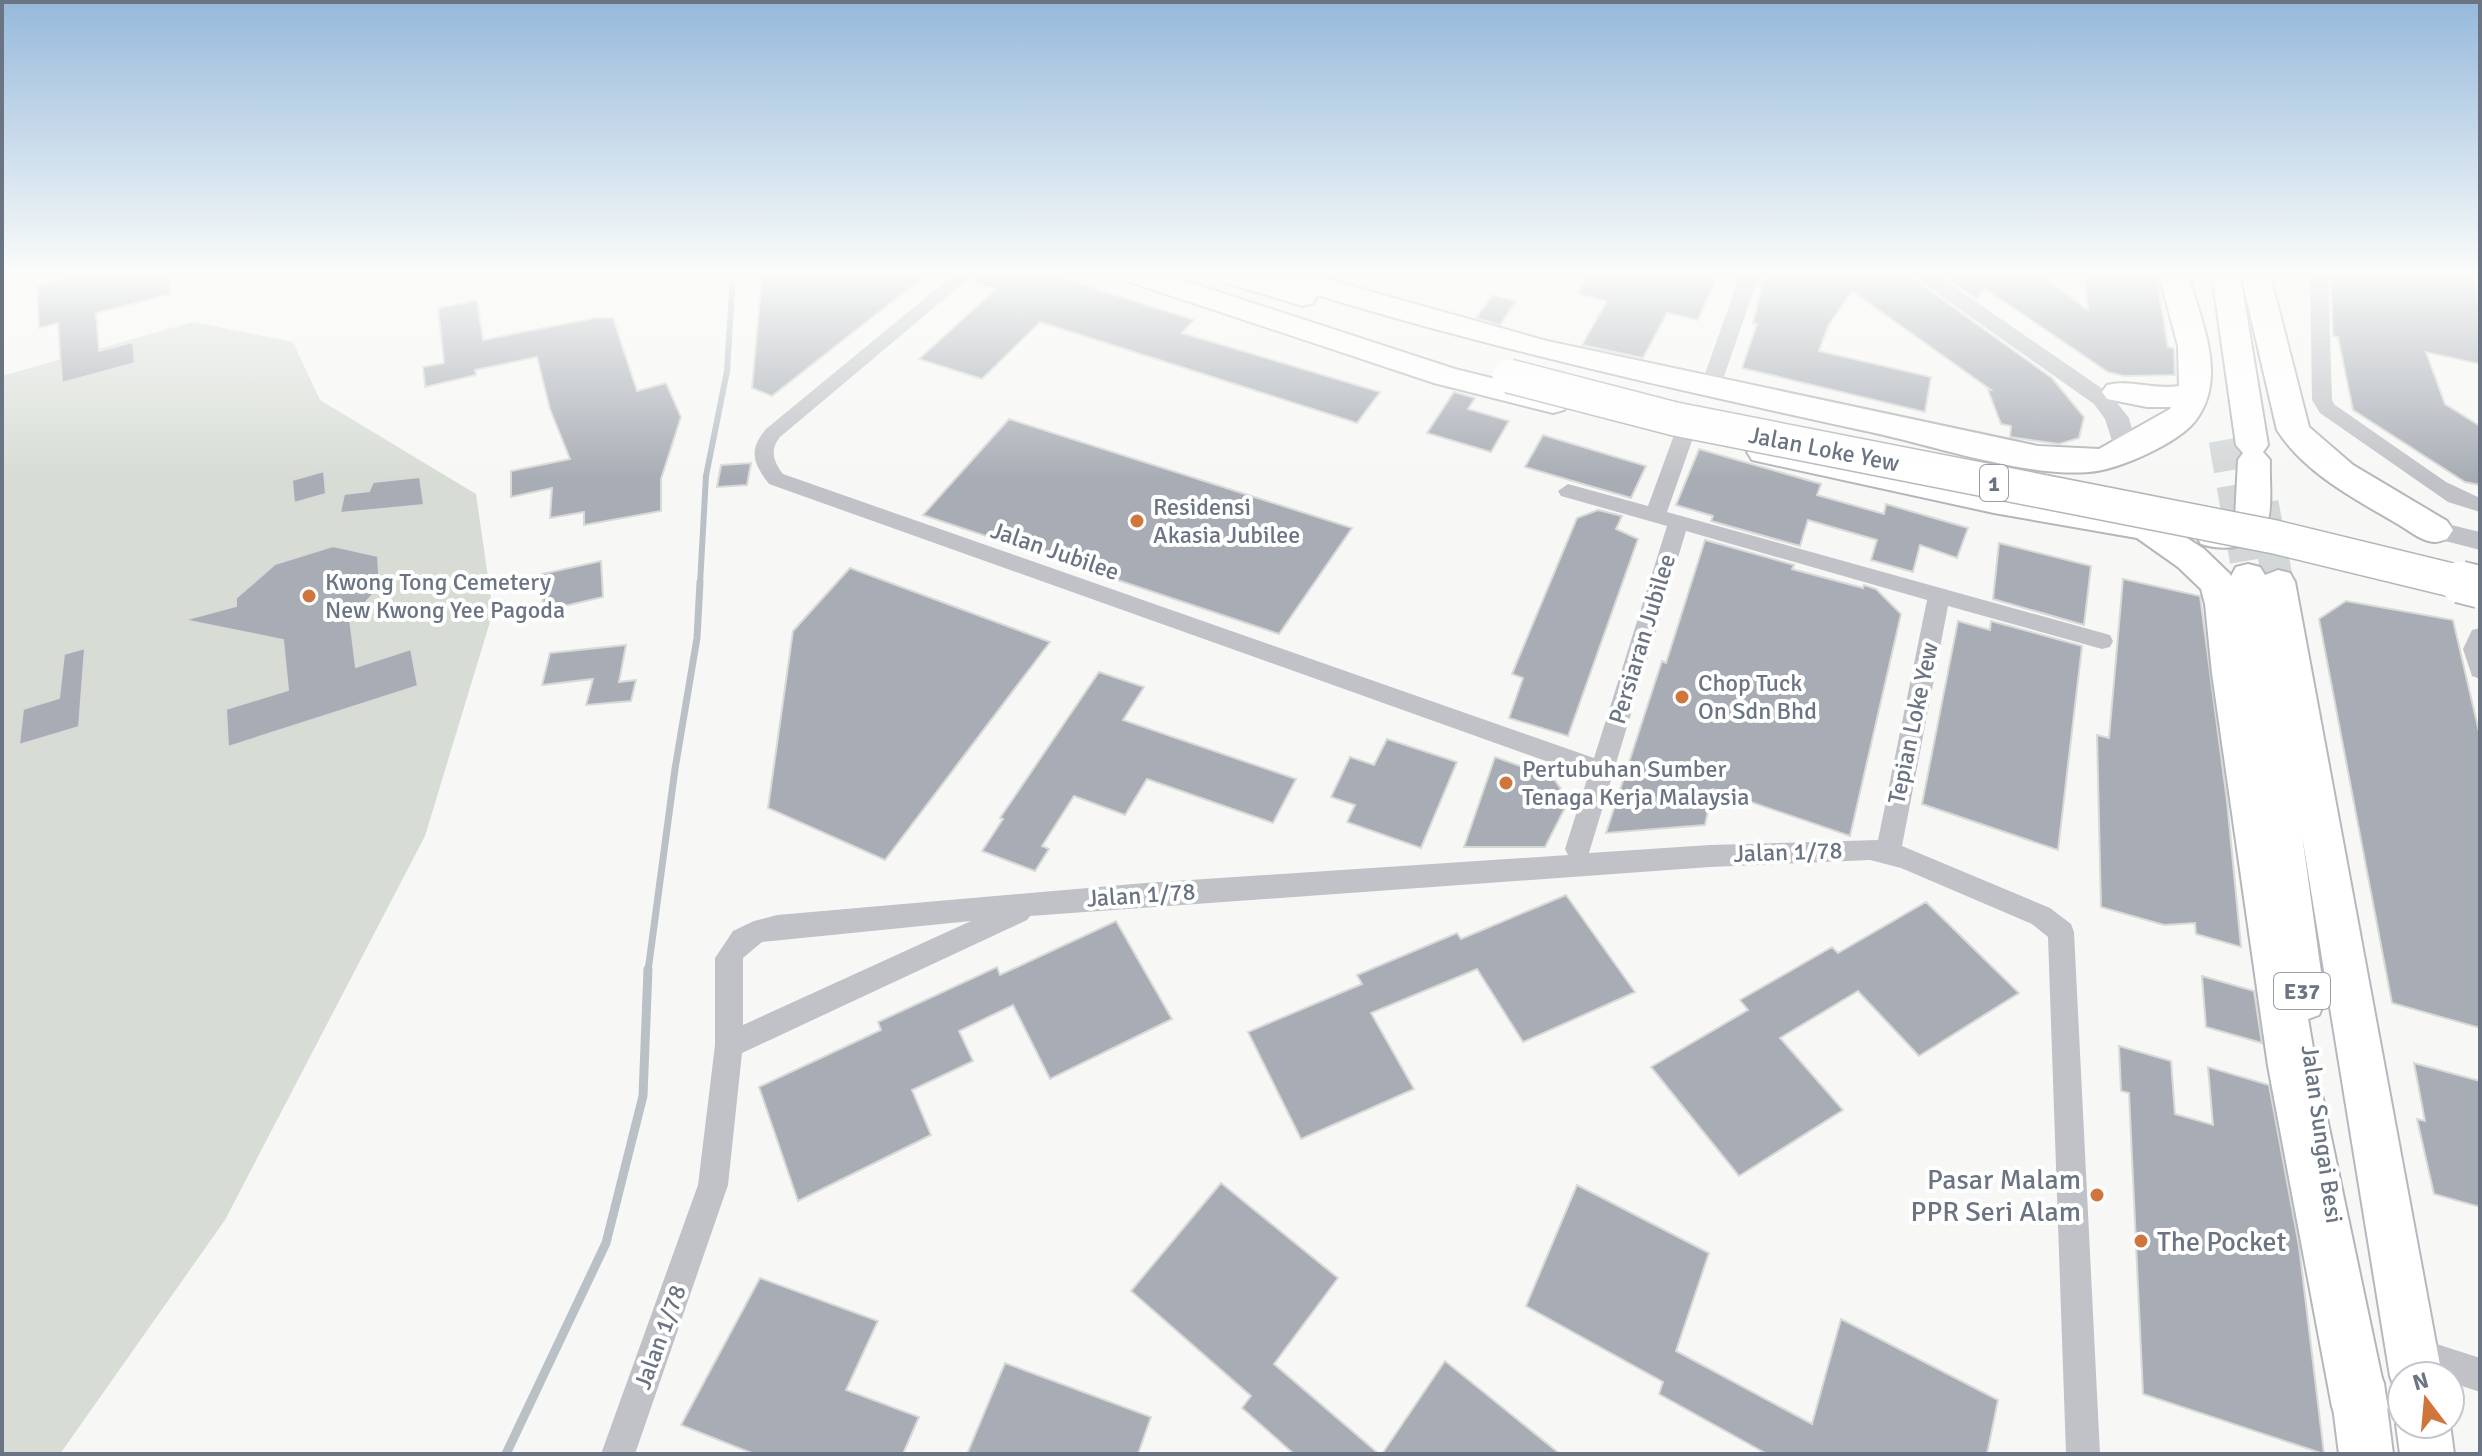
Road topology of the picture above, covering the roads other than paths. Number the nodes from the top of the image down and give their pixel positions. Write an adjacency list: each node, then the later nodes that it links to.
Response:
1 (882, 343): 36 (street, Jalan Jubilee)
2 (1344, 343): 19 (highway)
3 (1418, 343): 14 (highway, Jalan Loke Yew / 1)
4 (1433, 343): 14 (highway, Jalan Loke Yew / 1)
5 (1518, 343): 15 (highway)
6 (1724, 343): 15 (street)
7 (2021, 343): 20 (street)
8 (2045, 343): 16 (street)
9 (2190, 343): 17 (highway)
10 (2217, 343): 21 (main road)
11 (2233, 343): 21 (main road)
12 (2272, 343): 27 (highway)
13 (2321, 343): 24 (street)
14 (1514, 370): 29 (highway, Jalan Loke Yew / 1); 30 (highway, Jalan Loke Yew / 1, bridge)
15 (1710, 388): 18 (highway)
16 (2118, 392): 17 (highway)
17 (2194, 392): 20 (highway)
18 (1862, 420): 20 (highway); 22 (highway)
19 (1684, 435): 22 (highway); 25 (street, Persiaran Jubilee)
20 (2125, 447)
21 (2243, 448): 26 (main road)
22 (1860, 474): 26 (highway)
23 (1568, 491): 25 (street)
24 (2480, 505)
25 (1668, 517): 31 (street); 36 (street, Persiaran Jubilee)
26 (2147, 528): 42 (highway)
27 (2435, 530): 28 (street); 32 (highway)
28 (2480, 541)
29 (2480, 569)
30 (2480, 587)
31 (1939, 595): 34 (street); 38 (street, Tepian Loke Yew)
32 (2480, 603)
33 (2480, 636): 35 (street)
34 (2102, 641)
35 (2480, 670)
36 (1601, 771): 37 (street, Persiaran Jubilee)
37 (1578, 849)
38 (1888, 852): 39 (street, Jalan 1/78); 44 (street, Jalan 1/78)
39 (1035, 904): 40 (street); 40 (street, Jalan 1/78)
40 (729, 1045): 43 (street, Jalan 1/78)
41 (2413, 1360): 42 (main road, Jalan Sungai Besi / E37)
42 (2363, 1430)
43 (618, 1454)
44 (2083, 1454)

